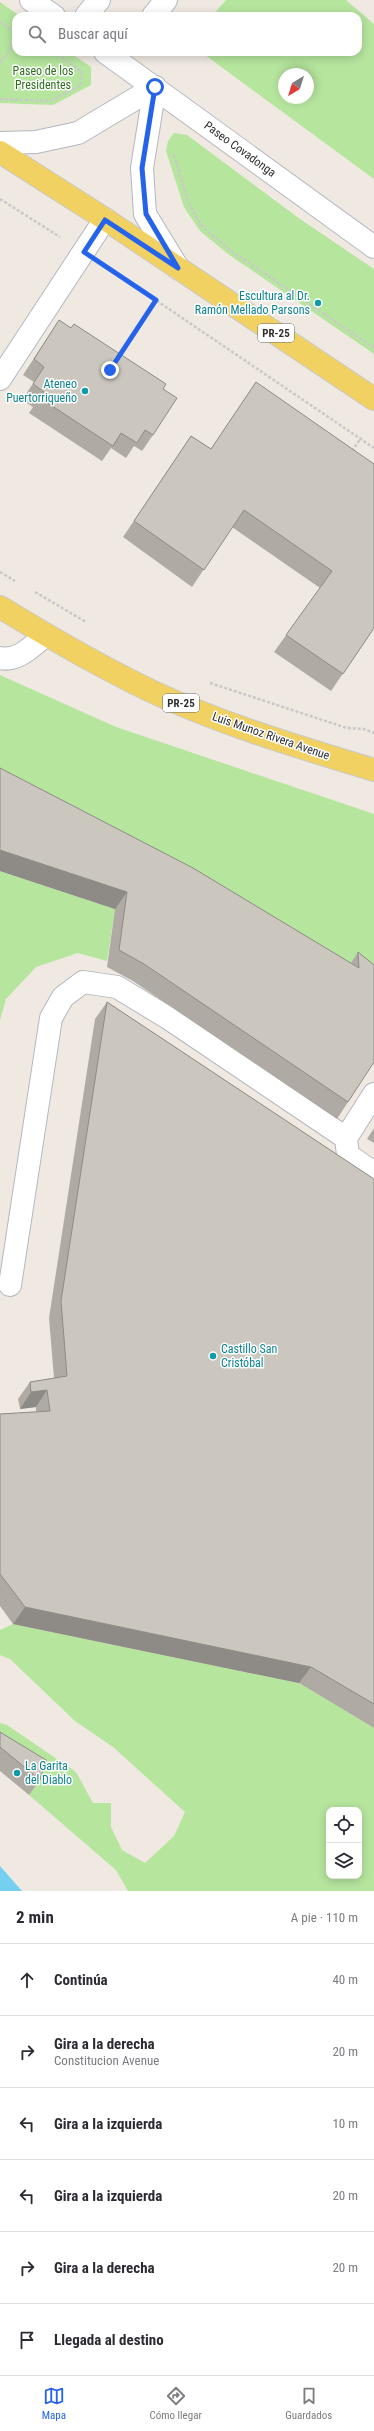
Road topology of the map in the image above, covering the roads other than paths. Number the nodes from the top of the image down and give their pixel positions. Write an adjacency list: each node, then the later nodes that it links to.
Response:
1 (31, 0): 4 (street)
2 (99, 0): 5 (street)
3 (166, 0): 6 (street)
4 (48, 12)
5 (89, 12)
6 (156, 12)
7 (116, 56): 8 (street, Paseo Covadonga)
8 (155, 87): 9 (street); 12 (street, Paseo Covadonga); 13 (street)
9 (0, 143)
10 (0, 152): 11 (main road, PR-25)
11 (105, 220): 13 (main road, PR-25); 14 (street)
12 (374, 247)
13 (178, 268): 15 (main road, PR-25)
14 (0, 379)
15 (374, 399)
16 (0, 607): 17 (main road, Luis Munoz Rivera Avenue / PR-25)
17 (46, 635): 18 (street); 19 (main road, Luis Munoz Rivera Avenue / PR-25)
18 (0, 658)
19 (374, 770)
20 (374, 1094): 21 (street)
21 (346, 1138): 22 (street); 23 (street)
22 (374, 1173)
23 (10, 1284)

